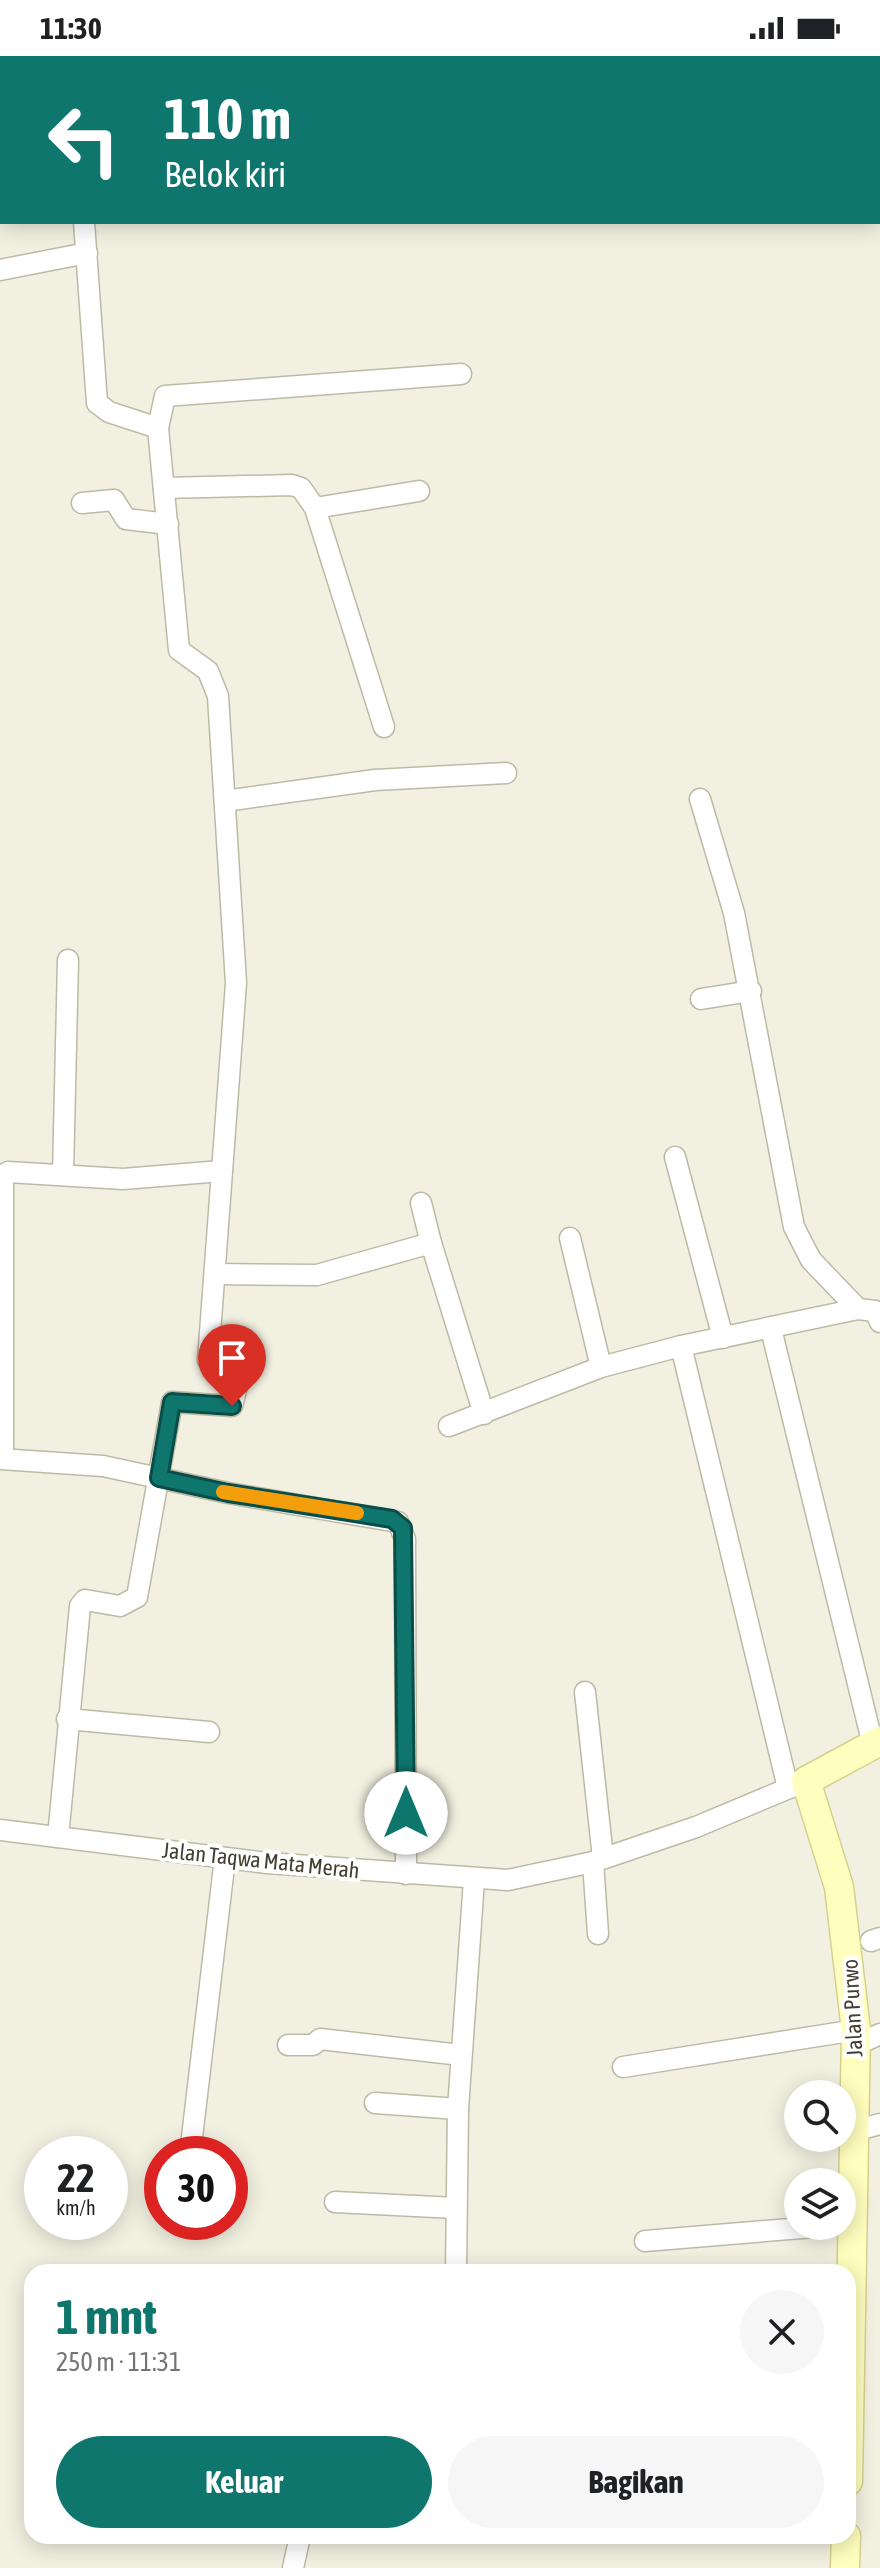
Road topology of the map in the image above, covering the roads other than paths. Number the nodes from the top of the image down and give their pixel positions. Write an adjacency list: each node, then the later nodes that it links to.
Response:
1 (84, 224): 2 (street)
2 (87, 253): 3 (street); 5 (street)
3 (0, 270)
4 (461, 374): 5 (street)
5 (158, 428): 6 (street)
6 (164, 488): 9 (street); 10 (street)
7 (419, 491): 9 (street)
8 (82, 503): 10 (street)
9 (315, 508): 11 (street)
10 (168, 524): 14 (street)
11 (384, 727)
12 (506, 773): 14 (street)
13 (700, 799): 16 (street)
14 (225, 804): 19 (street)
15 (68, 960): 20 (street)
16 (751, 991): 17 (street); 25 (street)
17 (701, 999)
18 (675, 1157): 28 (street)
19 (221, 1171): 20 (street); 24 (street)
20 (63, 1174): 33 (street)
21 (421, 1203): 23 (street)
22 (570, 1238): 30 (street)
23 (431, 1243): 24 (street); 31 (street)
24 (216, 1274): 34 (street)
25 (858, 1309): 26 (street); 27 (street)
26 (880, 1322)
27 (771, 1329): 28 (street); 38 (street)
28 (723, 1338): 29 (street)
29 (681, 1346): 30 (street); 39 (street)
30 (601, 1367): 31 (street)
31 (484, 1414): 32 (street)
32 (449, 1426)
33 (2, 1458): 34 (street)
34 (159, 1478): 36 (street); 44 (street)
35 (585, 1692): 43 (street)
36 (67, 1719): 37 (street); 41 (street)
37 (209, 1732)
38 (876, 1743): 39 (street, Jalan Taqwa Mata Merah)
39 (797, 1784): 43 (street, Jalan Taqwa Mata Merah); 47 (street, Jalan Purwo)
40 (0, 1830): 41 (street, Jalan Taqwa Mata Merah)
41 (58, 1837): 42 (street, Jalan Taqwa Mata Merah)
42 (225, 1858): 44 (street, Jalan Taqwa Mata Merah); 54 (street)
43 (598, 1860): 45 (street, Jalan Taqwa Mata Merah); 46 (street)
44 (406, 1874): 45 (street, Jalan Taqwa Mata Merah)
45 (474, 1880): 49 (street)
46 (598, 1934)
47 (864, 2036): 50 (street); 53 (street, Jalan Purwo)
48 (288, 2045): 49 (street)
49 (461, 2055): 52 (street)
50 (623, 2067)
51 (375, 2103): 52 (street)
52 (458, 2109): 57 (street)
53 (867, 2128): 55 (street, Jalan Purwo)
54 (192, 2136)
55 (856, 2168)
56 (335, 2202): 57 (street)
57 (456, 2208): 61 (street)
58 (784, 2230): 60 (street)
59 (842, 2240): 62 (street, Jalan Purwo)
60 (645, 2241)
61 (456, 2264)
62 (844, 2264)
63 (298, 2544): 65 (street)
64 (846, 2544): 66 (street)
65 (293, 2568)
66 (845, 2568)

